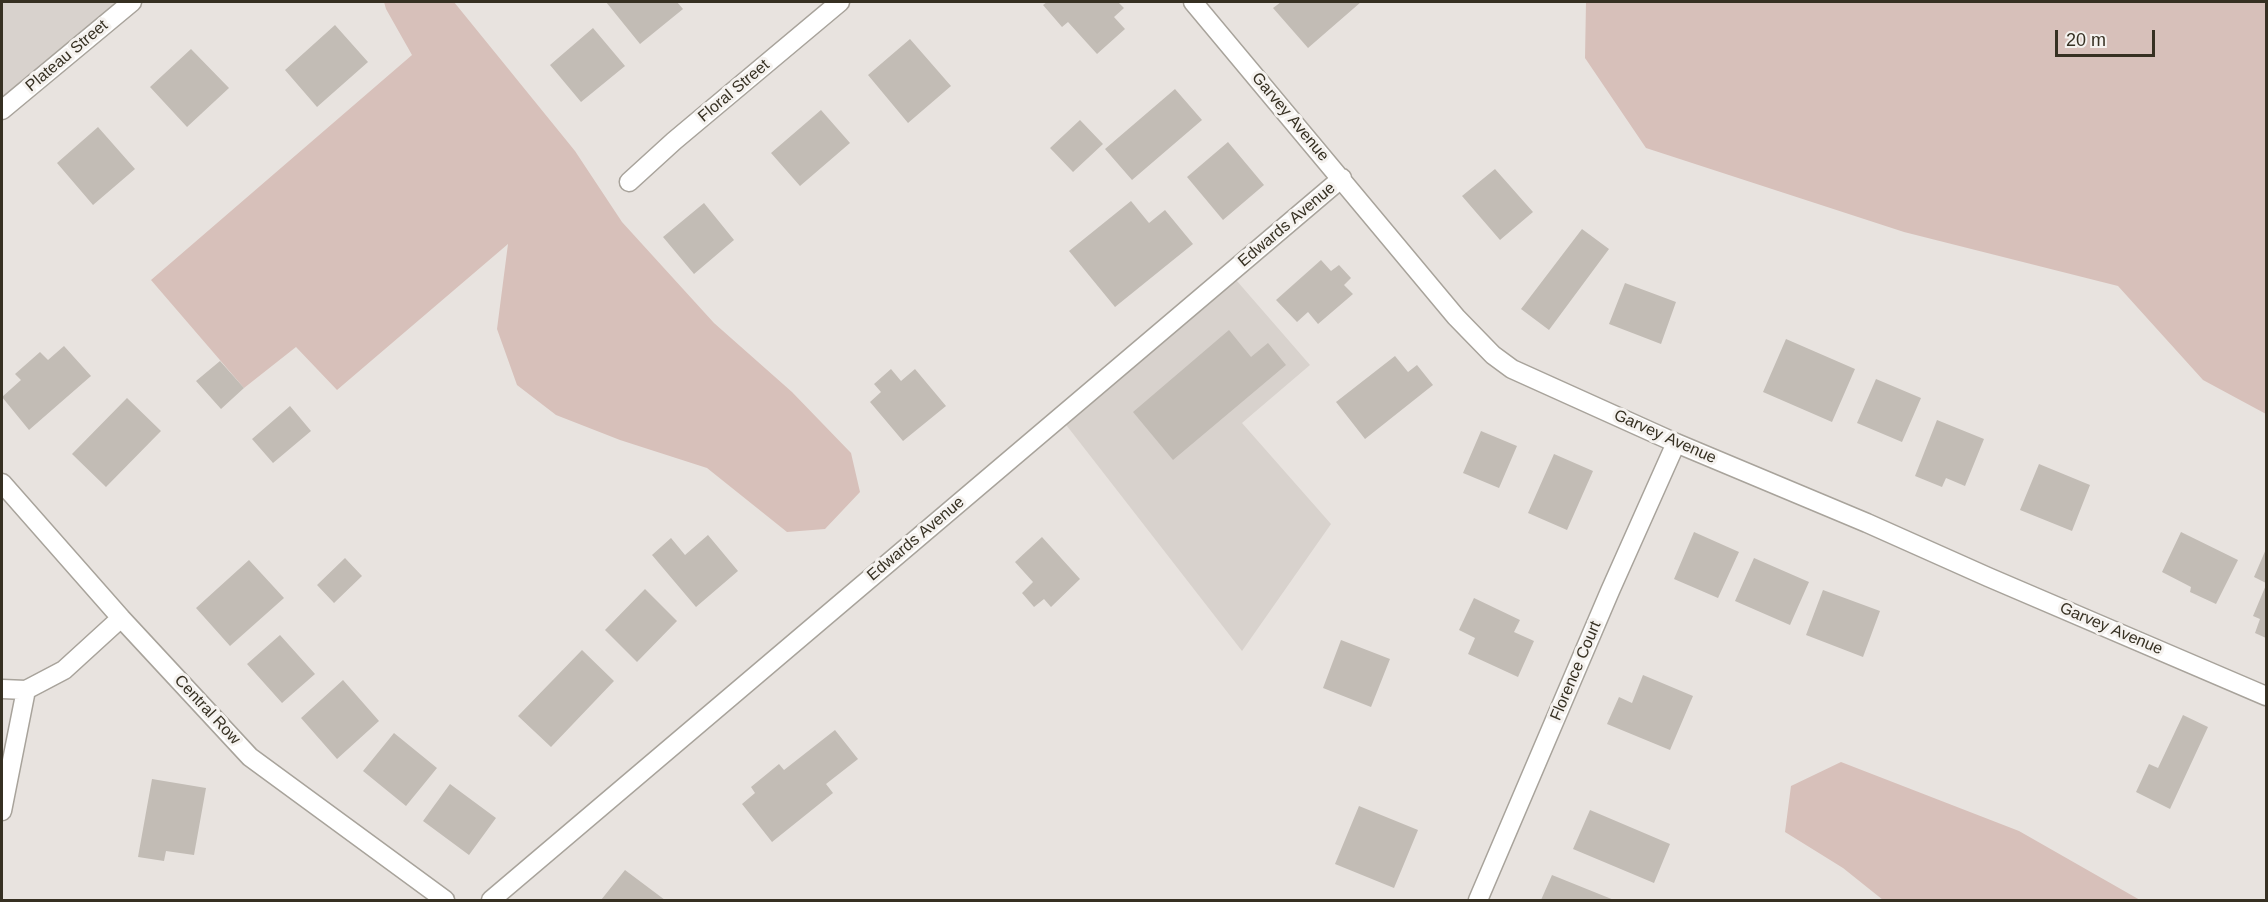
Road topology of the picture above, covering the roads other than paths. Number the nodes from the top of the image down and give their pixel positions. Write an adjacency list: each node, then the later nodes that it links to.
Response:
1 (132, 2): 4 (street, Plateau Street)
2 (840, 2): 6 (street, Floral Street)
3 (1193, 2): 5 (street, Garvey Avenue)
4 (2, 110)
5 (1342, 178): 7 (street, Garvey Avenue); 15 (street, Edwards Avenue)
6 (629, 182)
7 (1676, 443): 12 (street, Garvey Avenue); 16 (street, Florence Court)
8 (2, 483): 9 (street, Central Row)
9 (121, 618): 11 (street); 14 (street, Central Row)
10 (2, 689): 11 (street)
11 (26, 690): 13 (street)
12 (2266, 696)
13 (2, 811)
14 (445, 900)
15 (490, 900)
16 (1478, 900)

